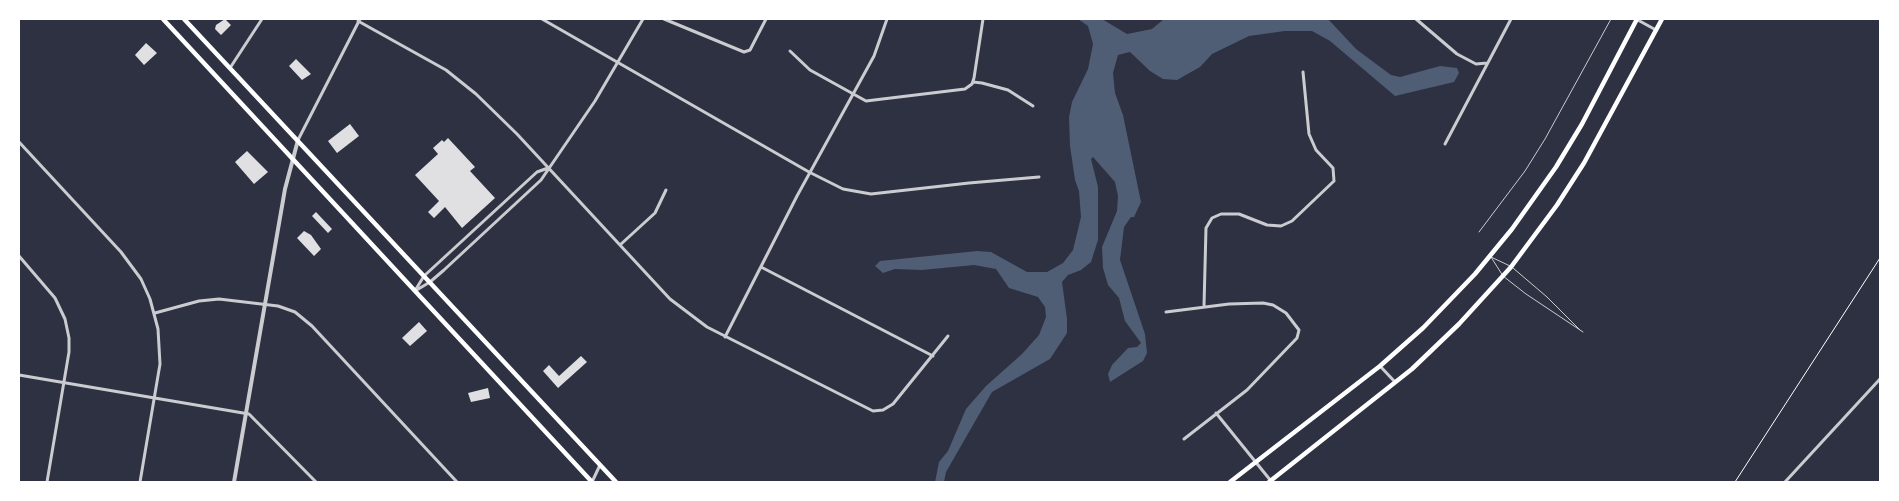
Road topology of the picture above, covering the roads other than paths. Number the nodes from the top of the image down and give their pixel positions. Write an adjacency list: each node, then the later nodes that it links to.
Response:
1 (163, 19): 28 (main road)
2 (184, 19): 20 (main road)
3 (262, 19): 20 (street)
4 (542, 19): 18 (street)
5 (643, 19): 18 (street)
6 (664, 19): 7 (street)
7 (766, 19)
8 (886, 19): 23 (street)
9 (983, 19): 22 (street)
10 (1416, 19): 19 (street)
11 (1511, 19): 19 (street)
12 (1611, 19): 33 (lane)
13 (1637, 19): 16 (street); 36 (main road)
14 (1662, 19): 16 (main road)
15 (359, 20): 25 (street); 29 (street)
16 (1656, 30): 38 (main road)
17 (790, 51): 23 (street)
18 (618, 62): 29 (street); 30 (street)
19 (1487, 63): 27 (street)
20 (229, 69): 25 (main road)
21 (1303, 72): 44 (street)
22 (973, 82): 23 (street); 24 (street)
23 (853, 95): 30 (street)
24 (1033, 106)
25 (298, 140): 28 (street); 39 (main road)
26 (19, 142): 46 (street)
27 (1445, 144)
28 (292, 156): 42 (main road); 43 (street)
29 (548, 168): 34 (street); 39 (street); 41 (street)
30 (809, 172): 31 (street); 37 (street)
31 (1039, 177)
32 (666, 190): 34 (street)
33 (1479, 232)
34 (620, 245): 48 (street)
35 (19, 256): 53 (street)
36 (1490, 256): 38 (lane); 40 (lane); 50 (main road)
37 (760, 267): 48 (street); 49 (street)
38 (1511, 267): 40 (main road); 40 (lane)
39 (424, 276): 41 (main road); 42 (street)
40 (1503, 276): 54 (main road)
41 (430, 282): 42 (street); 60 (main road)
42 (415, 291): 66 (main road)
43 (264, 306): 46 (street); 57 (street); 65 (street)
44 (1204, 306): 45 (street); 56 (street)
45 (1166, 312)
46 (155, 313): 55 (street)
47 (948, 336): 49 (street)
48 (725, 337): 49 (street)
49 (933, 356)
50 (1380, 366): 54 (street); 59 (main road)
51 (19, 375): 53 (street)
52 (1880, 379): 70 (street)
53 (64, 383): 55 (street); 61 (street)
54 (1395, 383): 69 (main road)
55 (154, 399): 57 (street); 62 (street)
56 (1216, 413): 58 (street); 59 (street)
57 (245, 414): 63 (street); 64 (street)
58 (1184, 439)
59 (1256, 462): 68 (main road); 69 (street)
60 (600, 465): 66 (street); 67 (main road)
61 (47, 482)
62 (140, 482)
63 (234, 482)
64 (316, 482)
65 (457, 482)
66 (592, 482)
67 (616, 482)
68 (1230, 482)
69 (1270, 482)
70 (1785, 482)

